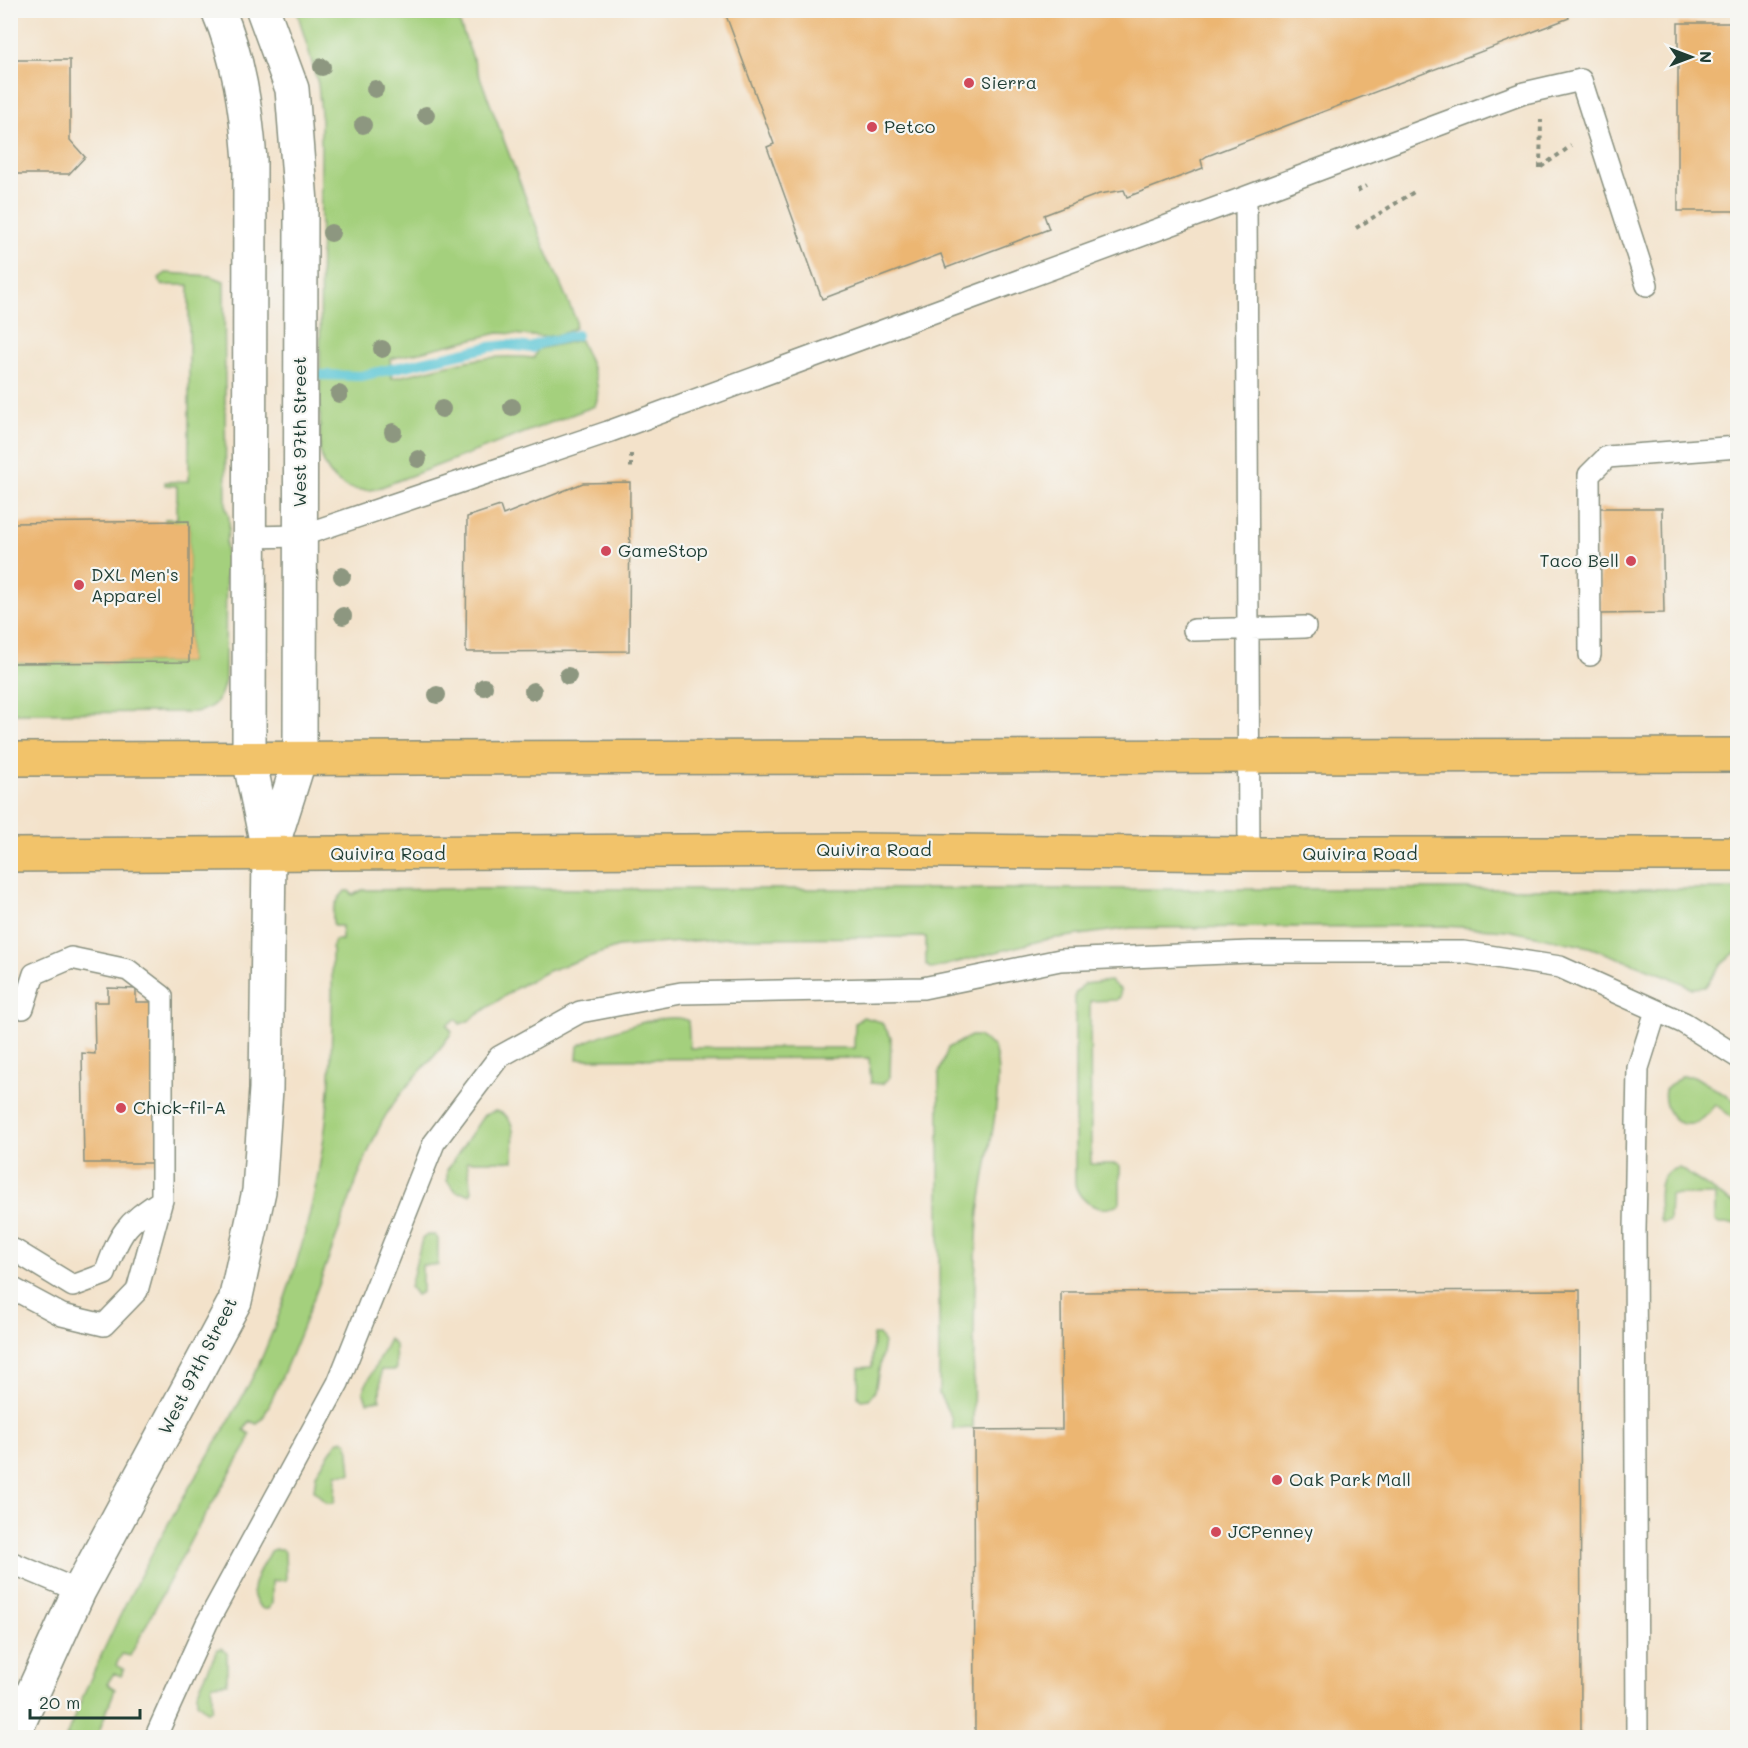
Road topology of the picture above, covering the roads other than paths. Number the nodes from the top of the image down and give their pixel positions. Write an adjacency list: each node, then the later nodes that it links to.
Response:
1 (218, 10): 7 (street, West 97th Street)
2 (263, 10): 6 (street, West 97th Street)
3 (1246, 197): 4 (lane); 6 (lane); 9 (lane)
4 (1647, 285)
5 (1737, 447): 11 (lane)
6 (300, 536): 7 (lane); 15 (street, West 97th Street)
7 (250, 537): 14 (street, West 97th Street)
8 (1305, 627): 9 (lane)
9 (1249, 628): 10 (lane); 13 (lane)
10 (1194, 630)
11 (1590, 655)
12 (1737, 755): 13 (main road)
13 (1250, 756): 15 (main road); 17 (lane)
14 (249, 758): 15 (main road); 16 (main road); 20 (street, West 97th Street)
15 (300, 758): 20 (street, West 97th Street)
16 (10, 759)
17 (1249, 854): 18 (main road, Quivira Road); 20 (main road, Quivira Road)
18 (1737, 854)
19 (10, 855): 20 (main road, Quivira Road)
20 (269, 855): 28 (street, West 97th Street)
21 (23, 1008): 24 (lane)
22 (1656, 1011): 23 (lane); 30 (lane); 31 (lane)
23 (1737, 1057)
24 (162, 1200): 25 (lane); 26 (lane)
25 (14, 1250)
26 (10, 1287)
27 (10, 1562): 28 (lane)
28 (79, 1591): 29 (street, West 97th Street)
29 (12, 1737)
30 (155, 1737)
31 (1637, 1737)

